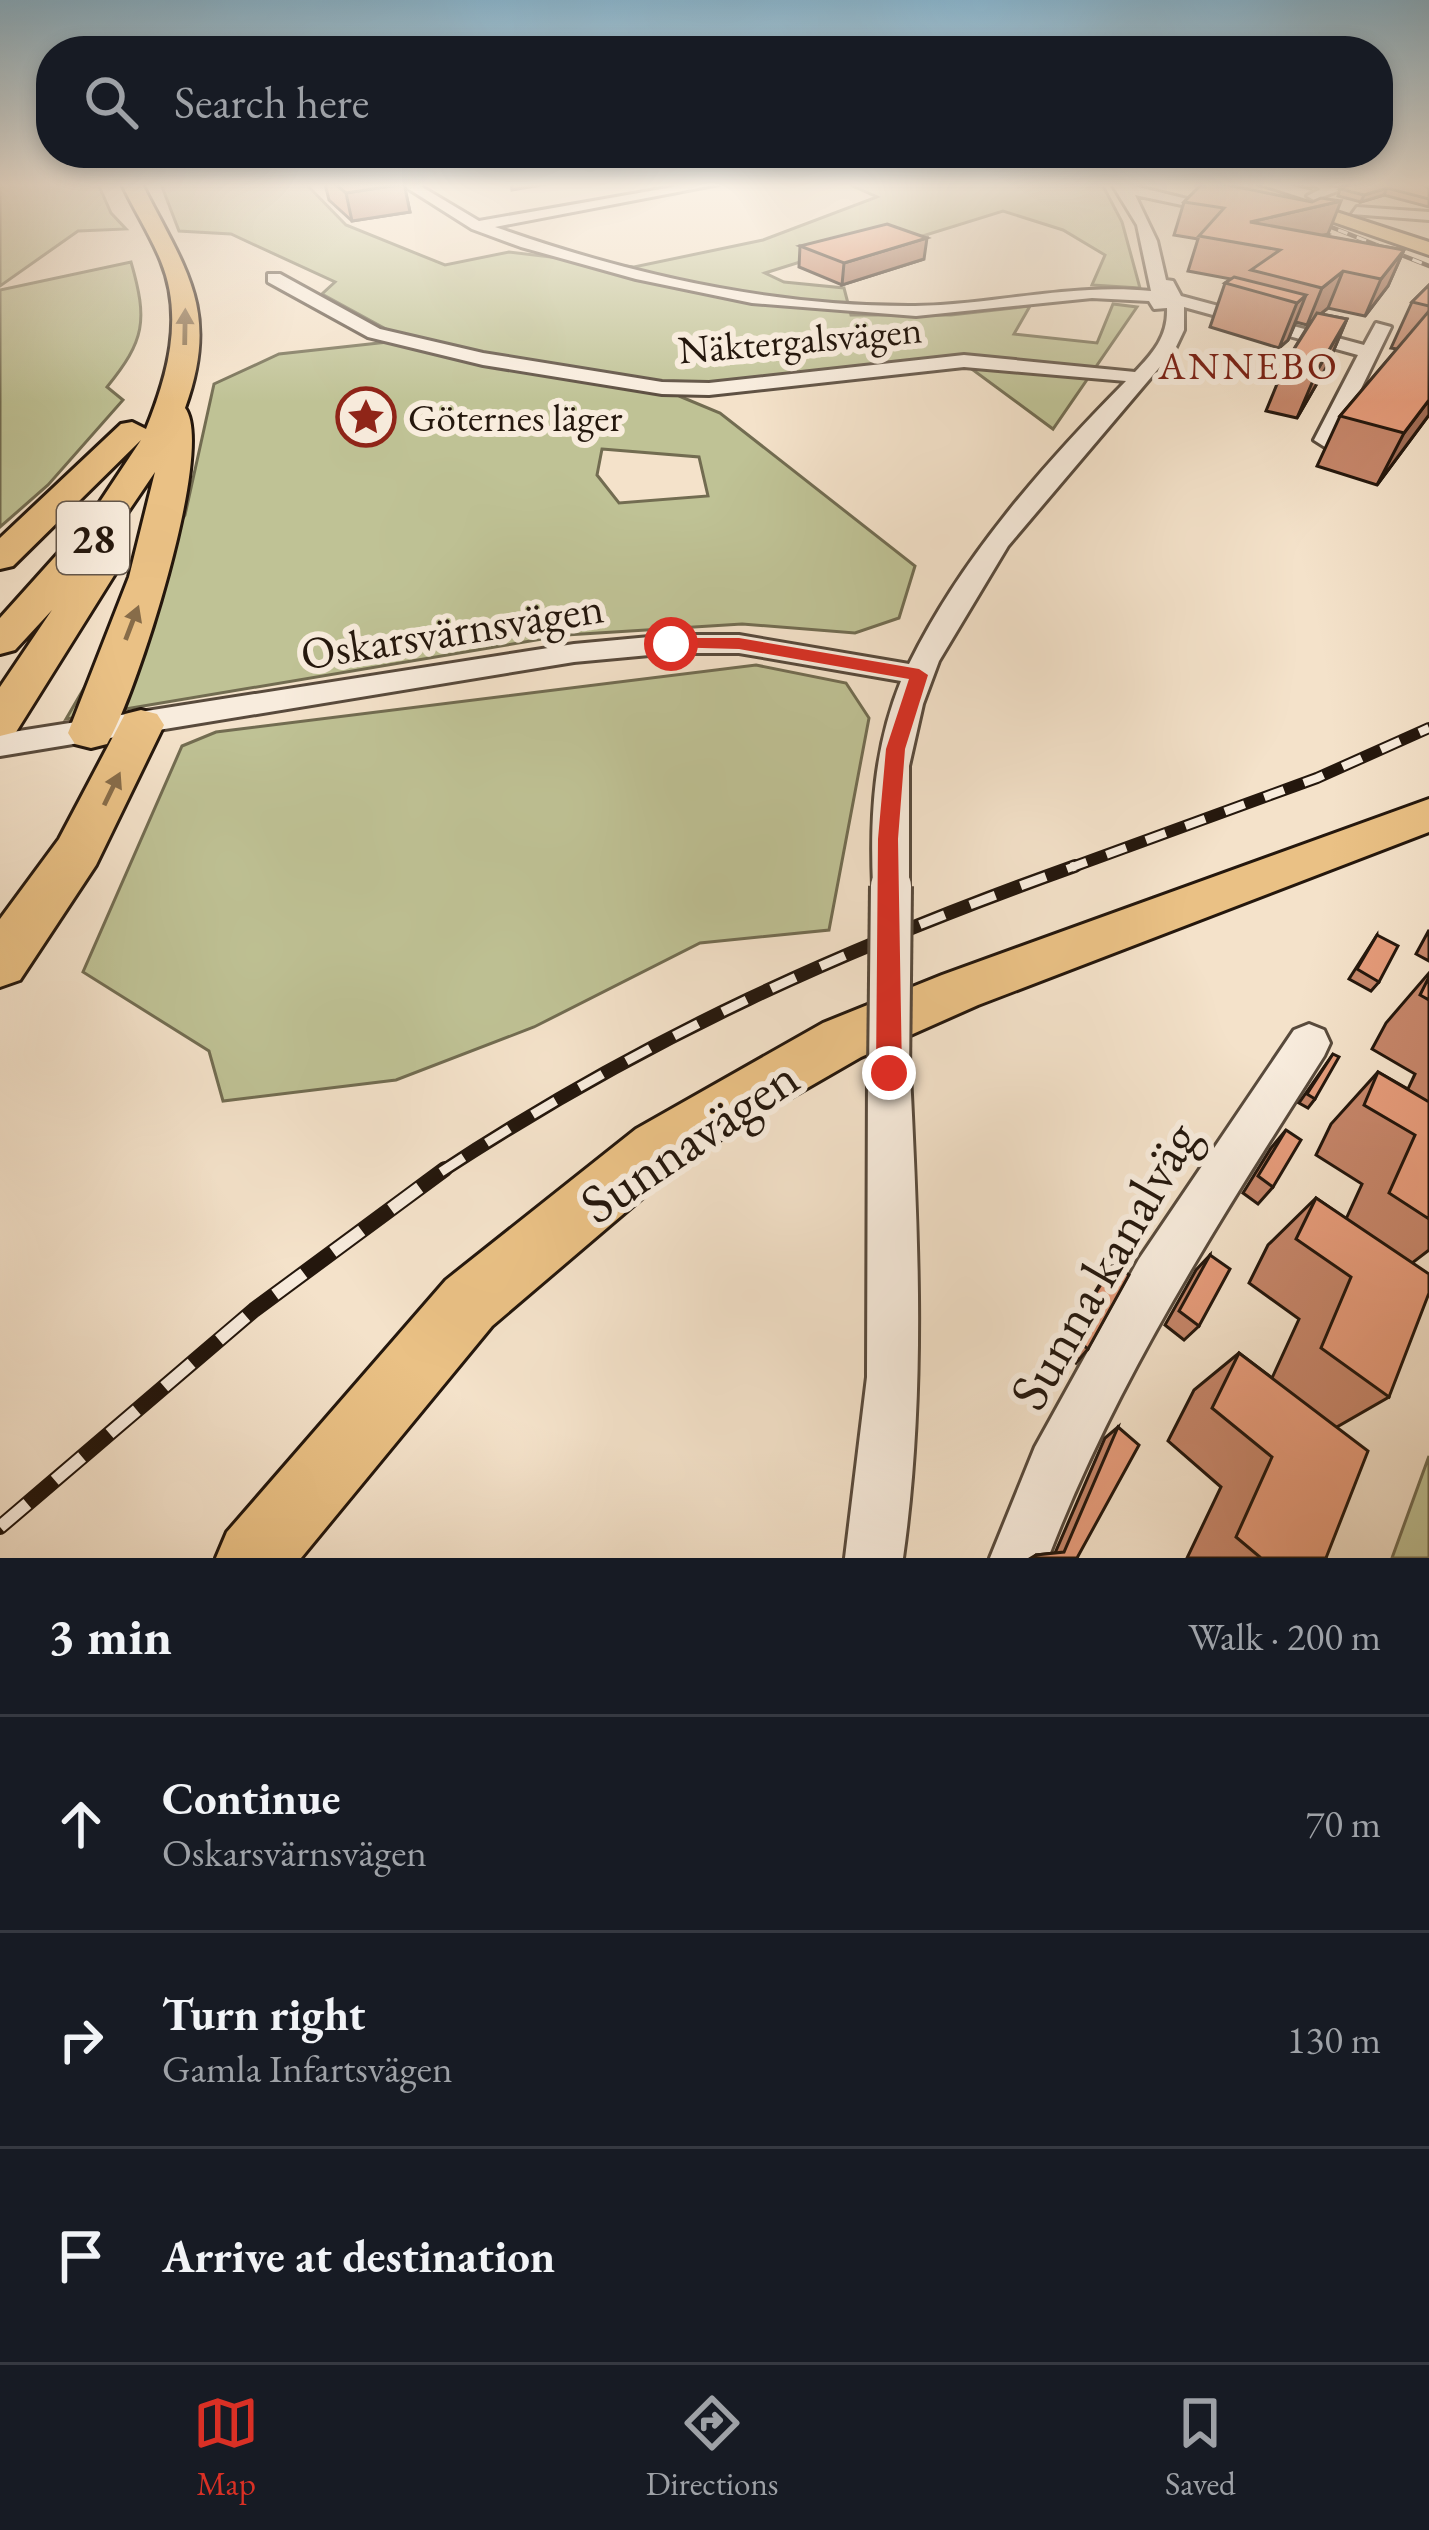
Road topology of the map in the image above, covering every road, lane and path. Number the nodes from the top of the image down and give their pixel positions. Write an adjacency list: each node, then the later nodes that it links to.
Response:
1 (145, 257): 10 (highway, 28)
2 (170, 257): 10 (highway, 28, one-way to 2)
3 (579, 257): 6 (street)
4 (1151, 257): 6 (street)
5 (274, 278): 9 (street, Näktergalsvägen)
6 (1167, 299): 8 (street); 9 (street)
7 (1382, 327): 8 (street)
8 (1366, 351): 11 (street)
9 (1136, 378): 15 (street)
10 (153, 404): 12 (highway); 13 (highway, 28); 14 (highway, 28); 16 (highway); 17 (highway, one-way to 10)
11 (1324, 440)
12 (0, 558)
13 (0, 623)
14 (0, 640)
15 (919, 675): 17 (street, Oskarsvärnsvägen); 24 (street, bridge)
16 (4, 724): 17 (street, Oskarsvärnsvägen)
17 (116, 729): 19 (highway, one-way to 17)
18 (1429, 815): 21 (main road, Sunnavägen)
19 (0, 963)
20 (1309, 1043): 25 (street, Sunna kanalväg)
21 (353, 1438): 22 (main road, Sunnavägen); 23 (main road, Sunnavägen)
22 (253, 1558)
23 (288, 1558)
24 (874, 1558)
25 (1019, 1558)

